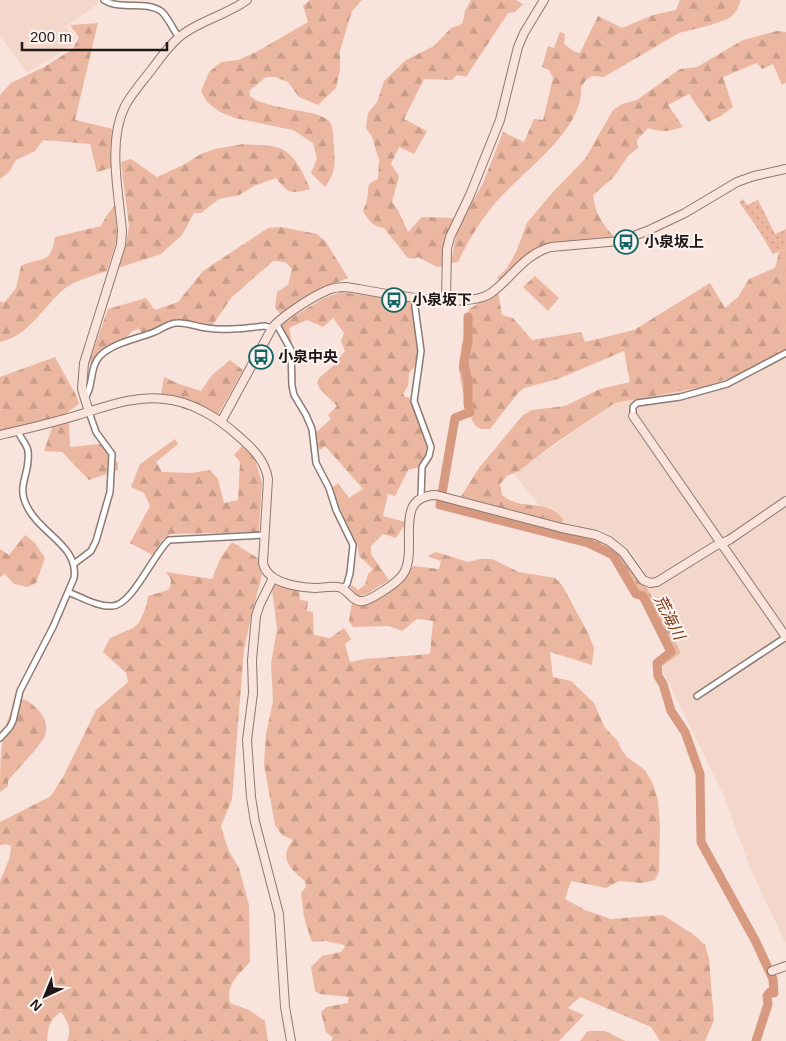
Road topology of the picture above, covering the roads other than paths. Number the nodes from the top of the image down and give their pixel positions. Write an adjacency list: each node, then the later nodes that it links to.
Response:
1 (104, 0): 4 (street)
2 (247, 0): 4 (street)
3 (544, 0): 7 (street)
4 (179, 37): 10 (street)
5 (786, 169): 7 (street)
6 (415, 297): 7 (street); 8 (street); 16 (street)
7 (446, 299)
8 (274, 325): 10 (street); 13 (street); 22 (street)
9 (786, 354): 12 (street)
10 (84, 399): 11 (street)
11 (88, 412): 13 (street); 14 (street); 20 (street)
12 (633, 416): 19 (street)
13 (220, 422): 18 (street)
14 (18, 430): 15 (street); 20 (street)
15 (0, 435)
16 (421, 497): 19 (street); 22 (street)
17 (786, 501): 19 (street)
18 (264, 535): 21 (street); 23 (street)
19 (722, 544): 24 (street)
20 (75, 563): 23 (street)
21 (273, 578): 22 (street); 29 (street)
22 (344, 588)
23 (68, 592): 26 (street)
24 (786, 637): 25 (street)
25 (697, 696)
26 (0, 738)
27 (786, 966): 28 (street)
28 (772, 970)
29 (291, 1041)

